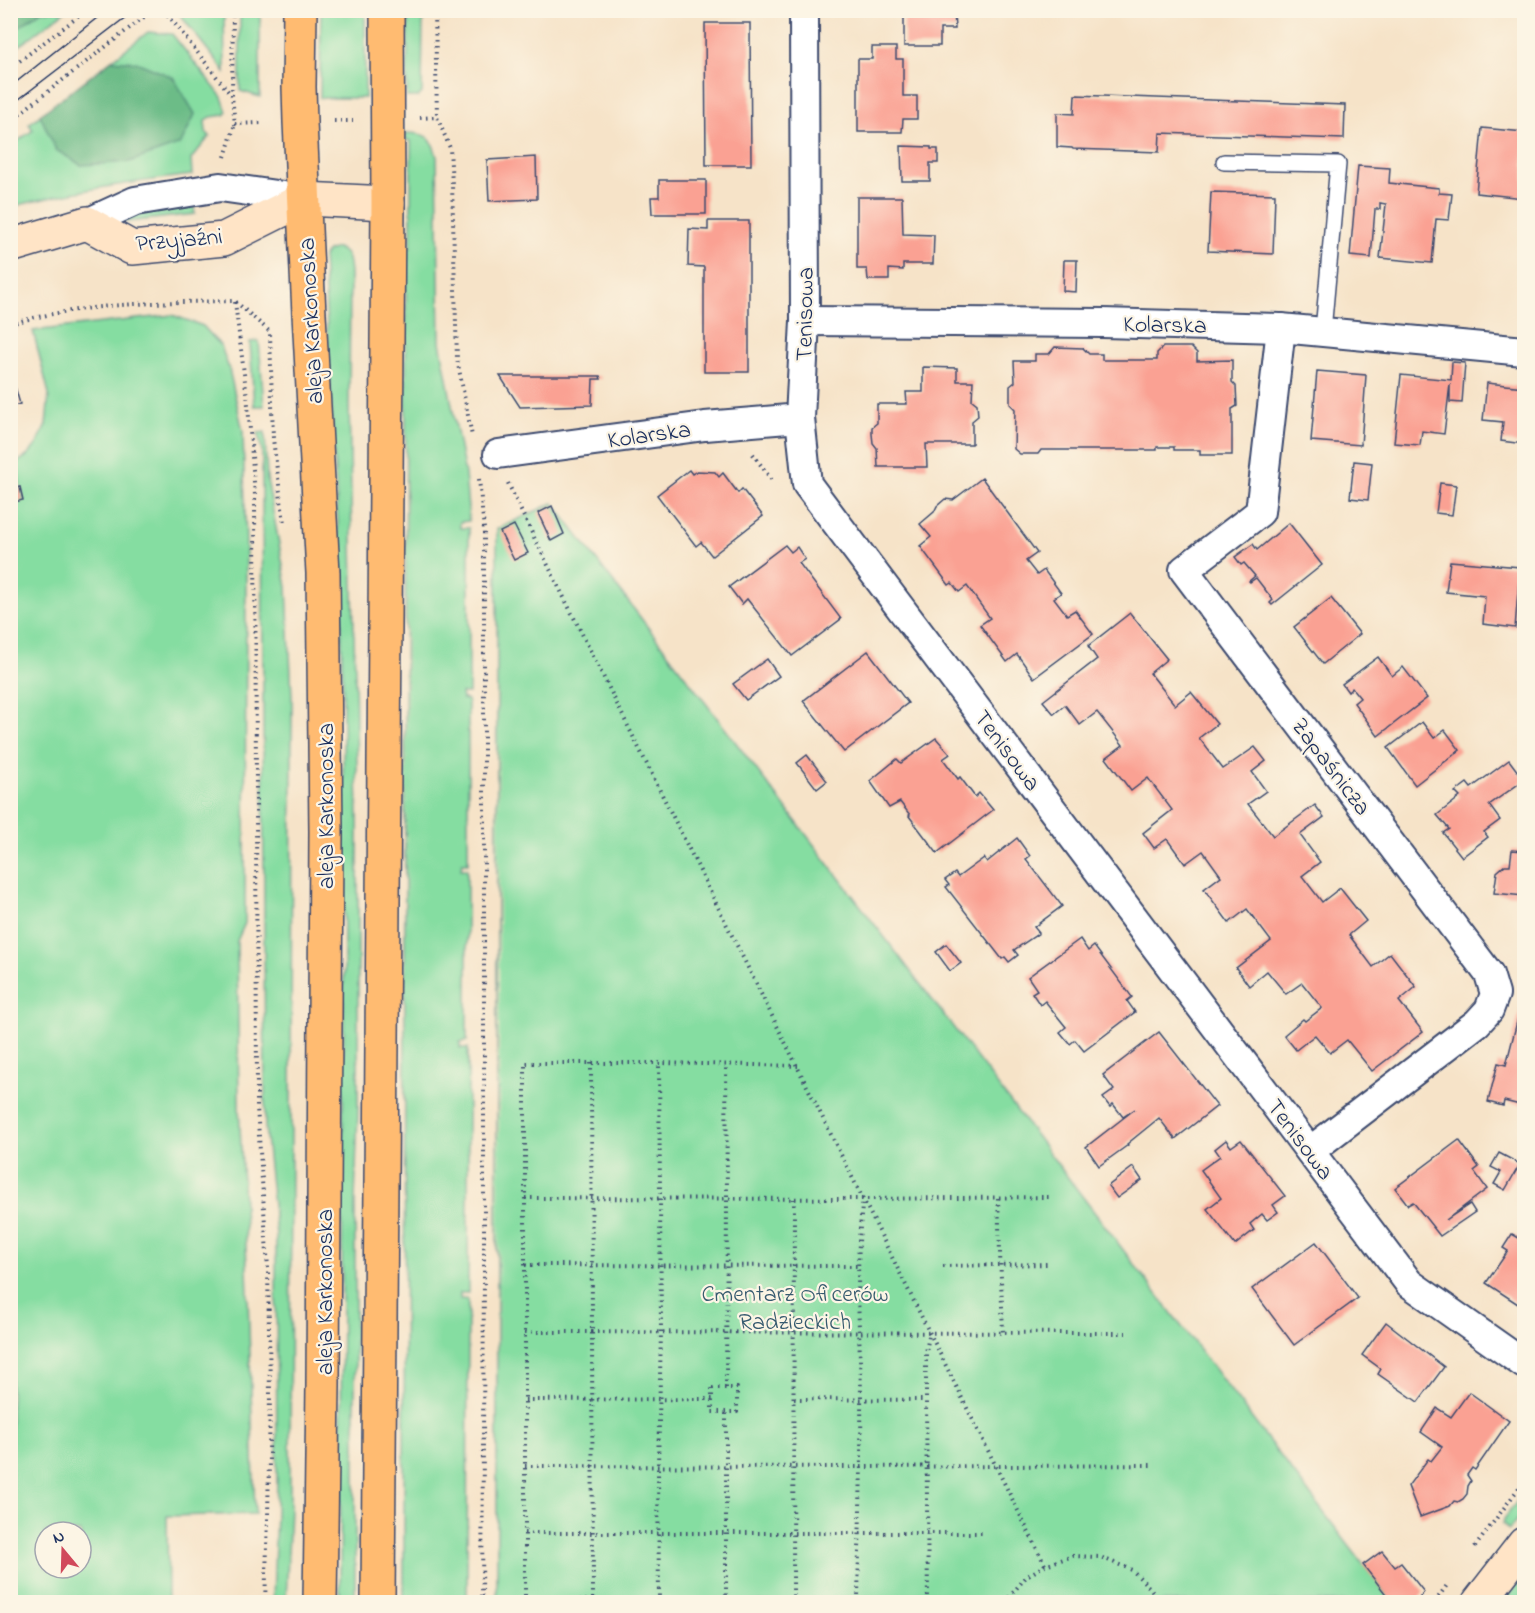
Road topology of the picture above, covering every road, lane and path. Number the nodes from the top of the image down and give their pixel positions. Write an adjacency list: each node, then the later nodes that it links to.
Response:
1 (87, 10): 9 (path)
2 (153, 10): 12 (path)
3 (164, 10): 10 (path)
4 (233, 10): 10 (path)
5 (300, 10): 18 (main road, aleja Karkonoska)
6 (387, 10): 19 (main road)
7 (435, 10): 28 (path)
8 (804, 10): 22 (street, Tenisowa)
9 (10, 68)
10 (232, 96): 15 (path)
11 (359, 120): 13 (path)
12 (10, 121)
13 (329, 122)
14 (263, 123): 15 (path)
15 (235, 124): 17 (path)
16 (1224, 162): 25 (lane)
17 (222, 165)
18 (304, 199): 19 (street, Przyjaźni); 20 (street, Przyjaźni); 20 (street, Przyjaźni); 99 (main road, aleja Karkonoska)
19 (388, 204): 100 (main road)
20 (87, 224): 21 (street, Przyjaźni)
21 (10, 246)
22 (805, 321): 24 (street, Kolarska); 27 (street, Tenisowa)
23 (10, 324): 98 (path)
24 (1281, 328): 25 (street, Kolarska); 35 (street, Zapaśnicza)
25 (1323, 332): 26 (street, Kolarska)
26 (1524, 351)
27 (800, 418): 28 (street, Kolarska); 35 (street, Tenisowa)
28 (486, 450)
29 (478, 477): 101 (path)
30 (522, 513): 34 (path)
31 (591, 1062): 32 (path); 37 (path); 38 (path)
32 (659, 1063): 33 (path); 39 (path)
33 (726, 1064): 34 (path); 40 (path)
34 (798, 1066): 43 (path)
35 (1310, 1150): 62 (street, Tenisowa)
36 (1051, 1197): 41 (path)
37 (525, 1198): 38 (path); 45 (path)
38 (592, 1198): 39 (path); 46 (path)
39 (660, 1198): 40 (path); 47 (path)
40 (727, 1198): 42 (path); 48 (path)
41 (998, 1198): 43 (path); 52 (path)
42 (794, 1199): 43 (path); 49 (path)
43 (863, 1199): 50 (path); 58 (path)
44 (1047, 1264): 52 (path)
45 (525, 1265): 46 (path); 55 (path)
46 (592, 1266): 47 (path); 56 (path)
47 (661, 1266): 48 (path); 53 (path)
48 (727, 1266): 49 (path); 54 (path)
49 (794, 1266): 50 (path); 57 (path)
50 (859, 1266): 59 (path)
51 (943, 1266): 52 (path)
52 (1000, 1266): 60 (path)
53 (661, 1331): 54 (path); 56 (path); 68 (path)
54 (726, 1331): 57 (path); 63 (path)
55 (525, 1332): 56 (path); 66 (path)
56 (592, 1332): 67 (path)
57 (794, 1332): 59 (path); 65 (path)
58 (930, 1332): 59 (path); 60 (path); 70 (path); 75 (path)
59 (860, 1333): 69 (path)
60 (1003, 1333): 61 (path)
61 (1126, 1333)
62 (1524, 1364)
63 (726, 1388): 64 (path); 71 (path)
64 (713, 1399): 68 (path); 71 (path)
65 (794, 1399): 69 (path); 78 (path)
66 (525, 1400): 67 (path); 73 (path)
67 (591, 1400): 68 (path); 74 (path)
68 (658, 1400): 76 (path)
69 (861, 1400): 70 (path); 79 (path)
70 (926, 1400): 80 (path)
71 (726, 1412): 77 (path)
72 (1152, 1465): 75 (path)
73 (525, 1466): 74 (path); 84 (path)
74 (592, 1466): 76 (path); 85 (path)
75 (995, 1466): 80 (path); 92 (path)
76 (658, 1467): 77 (path); 86 (path)
77 (726, 1467): 78 (path); 83 (path)
78 (794, 1467): 79 (path); 87 (path)
79 (860, 1467): 80 (path); 88 (path)
80 (926, 1467): 90 (path)
81 (1524, 1481): 82 (path)
82 (1489, 1528)
83 (725, 1532): 86 (path); 87 (path); 94 (path)
84 (524, 1533): 85 (path); 93 (path)
85 (592, 1533): 86 (path); 93 (path)
86 (658, 1533): 95 (path)
87 (793, 1533): 88 (path); 96 (path)
88 (859, 1533): 90 (path); 97 (path)
89 (983, 1533): 90 (path)
90 (927, 1534): 102 (path)
91 (1524, 1544): 105 (street)
92 (1045, 1565): 103 (path); 104 (path)
93 (593, 1600): 95 (path)
94 (726, 1600): 95 (path); 96 (path)
95 (659, 1601)
96 (793, 1601): 97 (path)
97 (858, 1601): 102 (path)
98 (265, 1602)
99 (320, 1602)
100 (378, 1602)
101 (482, 1602)
102 (928, 1602)
103 (1005, 1602)
104 (1159, 1602)
105 (1479, 1602)

